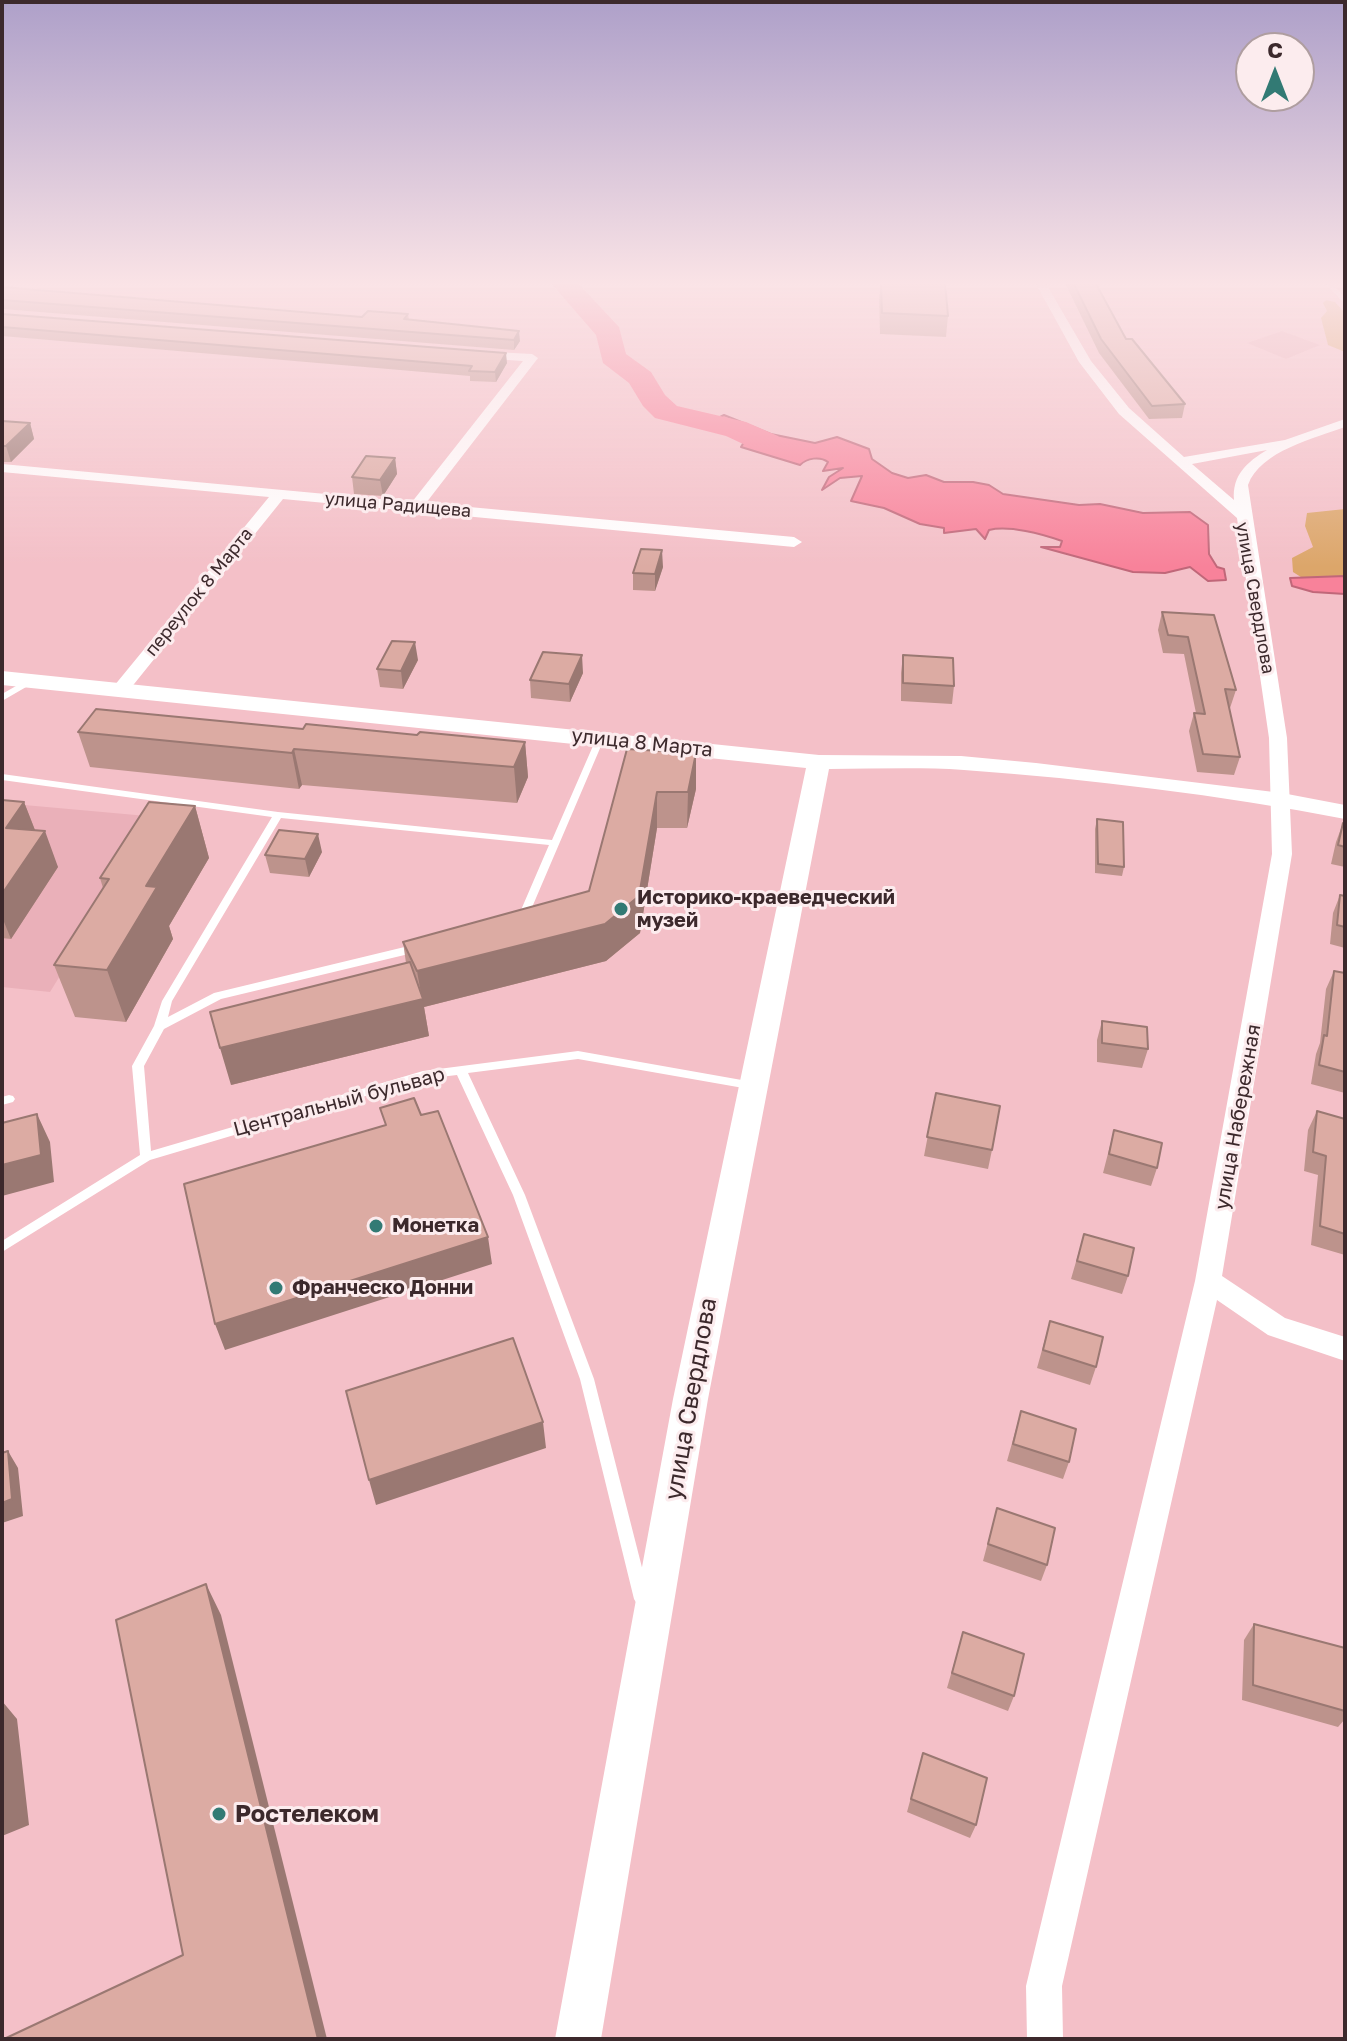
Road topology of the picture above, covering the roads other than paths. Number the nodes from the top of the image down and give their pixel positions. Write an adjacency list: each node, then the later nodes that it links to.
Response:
1 (517, 377): 11 (street)
2 (1097, 377): 4 (street, улица Свердлова)
3 (1345, 423): 5 (street)
4 (1151, 437): 6 (street); 7 (street, улица Свердлова)
5 (1297, 440): 6 (street); 9 (street)
6 (1238, 451): 7 (street)
7 (1182, 464): 9 (street); 12 (street, улица Свердлова)
8 (2, 468): 10 (street, улица Радищева)
9 (1247, 472): 12 (street)
10 (279, 494): 11 (street, улица Радищева); 16 (street, переулок 8 Марта)
11 (416, 507): 13 (street, улица Радищева)
12 (1244, 517): 21 (street, улица Свердлова)
13 (794, 542)
14 (2, 678): 15 (street, улица 8 Марта)
15 (30, 681): 16 (street, улица 8 Марта); 17 (lane)
16 (120, 690): 18 (street, улица 8 Марта)
17 (2, 698)
18 (600, 739): 19 (street, улица 8 Марта); 24 (lane)
19 (819, 762): 21 (street, улица 8 Марта); 29 (street, улица Свердлова)
20 (2, 777): 23 (lane)
21 (1282, 800): 22 (street, улица 8 Марта); 32 (street, улица Набережная)
22 (1345, 812)
23 (278, 815): 24 (lane); 27 (lane)
24 (555, 843): 25 (lane)
25 (498, 921)
26 (429, 944): 27 (lane)
27 (160, 1026): 30 (lane)
28 (461, 1070): 29 (lane, Центральный бульвар); 30 (lane, Центральный бульвар); 34 (lane)
29 (749, 1085): 34 (street, улица Свердлова)
30 (146, 1157): 31 (lane, Центральный бульвар)
31 (2, 1247)
32 (1208, 1281): 33 (street); 36 (street, улица Набережная)
33 (1345, 1349)
34 (649, 1627): 35 (street, улица Свердлова)
35 (578, 2039)
36 (1045, 2039)

